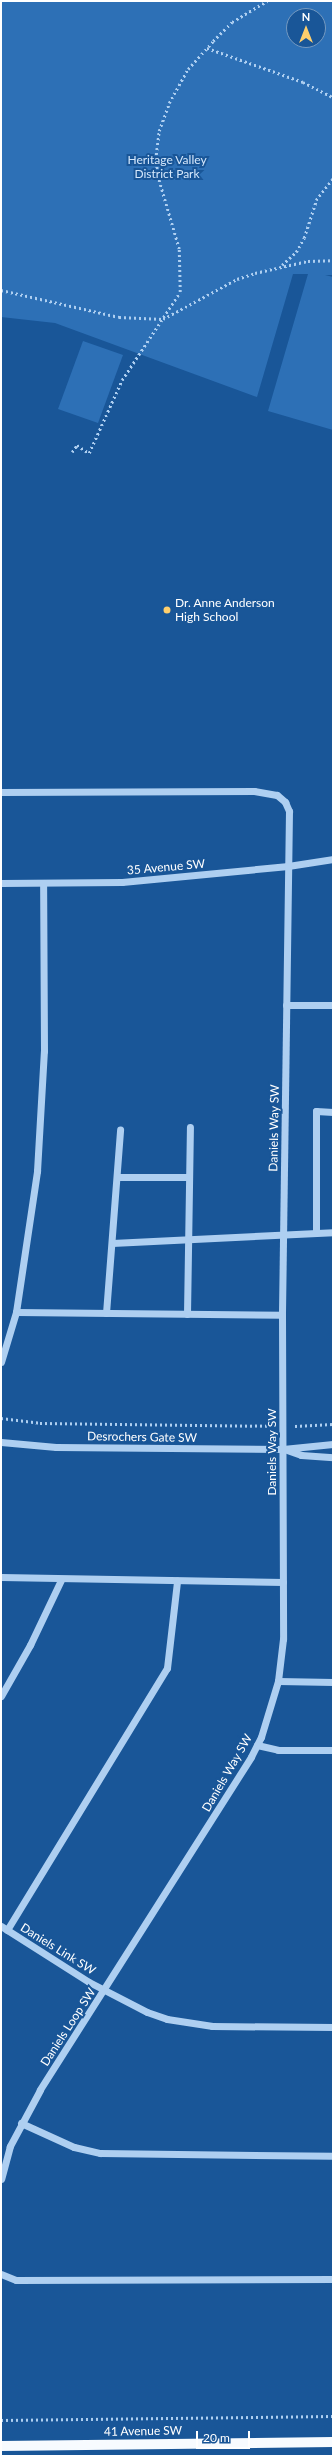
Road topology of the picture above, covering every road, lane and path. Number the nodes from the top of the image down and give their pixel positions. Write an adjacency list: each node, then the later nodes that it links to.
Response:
1 (267, 1): 2 (path)
2 (207, 48): 3 (path); 8 (path)
3 (333, 97)
4 (333, 178): 6 (path)
5 (333, 260): 6 (path)
6 (282, 266): 8 (path)
7 (1, 290): 8 (path)
8 (163, 318): 9 (path)
9 (72, 452)
10 (1, 792): 12 (street, Daniels Way SW)
11 (333, 859): 12 (street, 35 Avenue SW)
12 (288, 866): 14 (street, 35 Avenue SW); 15 (street, Daniels Way SW)
13 (1, 883): 14 (street, 35 Avenue SW)
14 (43, 883): 27 (street)
15 (286, 1005): 16 (street); 24 (street, Daniels Way SW)
16 (333, 1005)
17 (333, 1112): 22 (street)
18 (190, 1127): 21 (street)
19 (120, 1130): 20 (street)
20 (118, 1177): 21 (street); 26 (street)
21 (190, 1177): 25 (street)
22 (316, 1232): 23 (street); 24 (street)
23 (333, 1232)
24 (284, 1233): 25 (street); 30 (street, Daniels Way SW)
25 (188, 1240): 26 (street); 29 (street)
26 (112, 1243): 28 (street)
27 (16, 1312): 28 (street); 31 (street)
28 (106, 1313): 29 (street)
29 (187, 1314): 30 (street)
30 (282, 1315): 38 (street, Daniels Way SW)
31 (1, 1362)
32 (1, 1418): 35 (path)
33 (333, 1424): 34 (path)
34 (301, 1425)
35 (265, 1426)
36 (1, 1442): 38 (street, Desrochers Gate SW)
37 (333, 1444): 38 (street, Desrochers Gate SW)
38 (284, 1449): 39 (street, Desrochers Gate SW); 43 (street, Daniels Way SW)
39 (333, 1457)
40 (1, 1577): 41 (street)
41 (61, 1580): 42 (street); 46 (street)
42 (177, 1581): 43 (street); 49 (street)
43 (283, 1582): 44 (street, Daniels Way SW)
44 (278, 1681): 45 (street); 47 (street, Daniels Way SW)
45 (333, 1682)
46 (1, 1696)
47 (257, 1746): 48 (street); 50 (street, Daniels Way SW)
48 (333, 1750)
49 (4, 1928): 50 (street, Daniels Link SW)
50 (104, 1990): 51 (street, Daniels Loop SW); 52 (street, Daniels Loop SW)
51 (333, 2027)
52 (21, 2123): 53 (street); 54 (street, Daniels Loop SW)
53 (333, 2156)
54 (1, 2179)
55 (1, 2274): 56 (street)
56 (333, 2279)
57 (333, 2416): 58 (path)
58 (1, 2420)
59 (333, 2442): 60 (main road, 41 Avenue SW)
60 (1, 2446)

